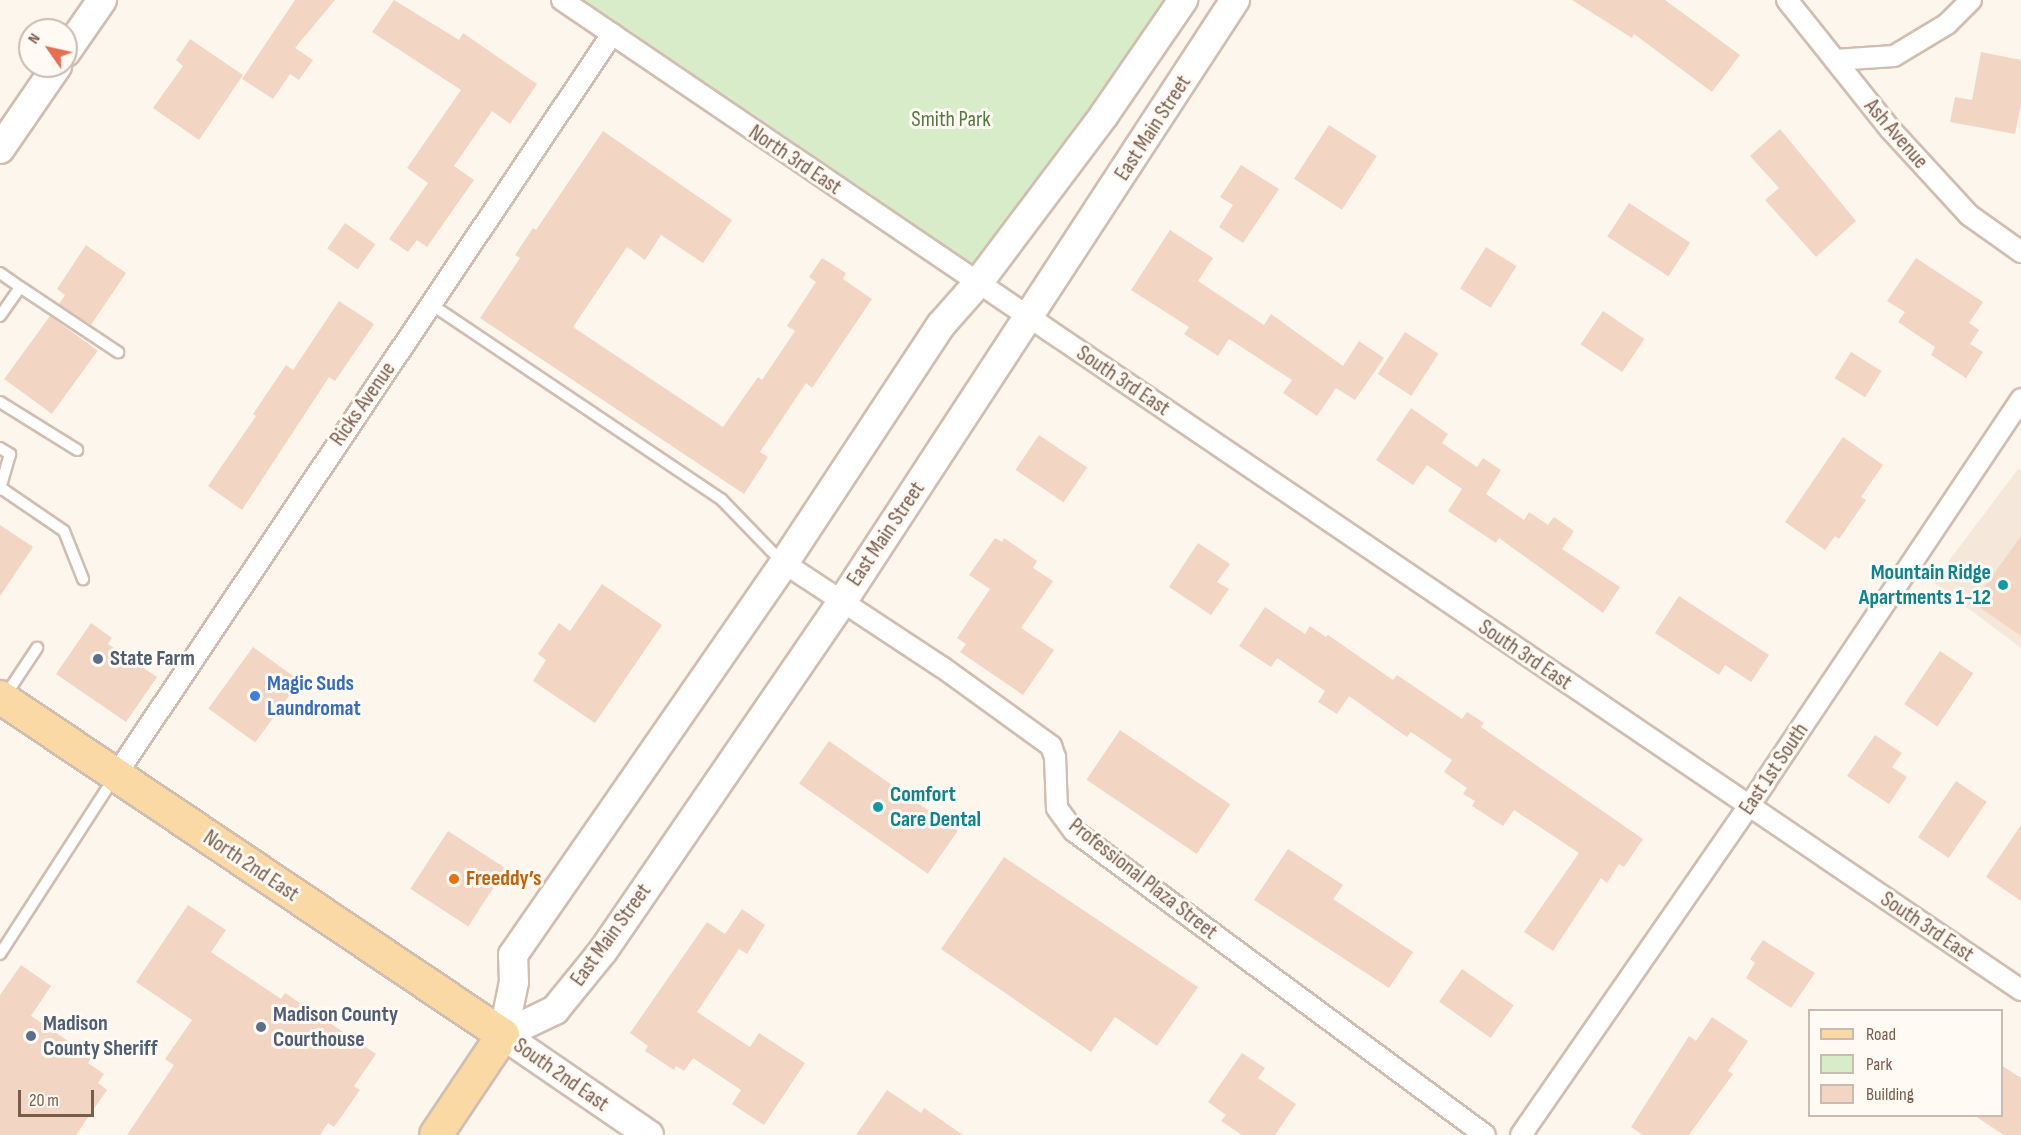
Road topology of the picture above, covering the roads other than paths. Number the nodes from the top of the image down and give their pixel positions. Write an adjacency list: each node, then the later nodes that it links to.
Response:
1 (102, 0): 8 (street)
2 (562, 0): 7 (street, North 3rd East)
3 (1183, 0): 14 (street, East Main Street)
4 (1235, 0): 18 (street, East Main Street)
5 (1786, 0): 9 (street, Ash Avenue)
6 (1971, 0): 9 (street)
7 (612, 34): 14 (street, North 3rd East); 16 (street, Ricks Avenue)
8 (78, 35)
9 (1835, 60): 12 (street, Ash Avenue)
10 (49, 78): 11 (street)
11 (0, 149)
12 (2021, 252)
13 (0, 273): 15 (lane)
14 (978, 283): 18 (street, North 3rd East); 25 (street, East Main Street)
15 (20, 287): 17 (lane); 19 (lane)
16 (432, 305): 25 (lane); 30 (street, Ricks Avenue)
17 (0, 316)
18 (1030, 318): 27 (street, East Main Street); 31 (street, South 3rd East)
19 (118, 352)
20 (2021, 399): 31 (street, East 1st South)
21 (0, 402): 23 (lane)
22 (0, 448): 24 (lane)
23 (77, 450)
24 (1, 489): 26 (lane)
25 (784, 563): 27 (street, Professional Plaza Street); 34 (street, East Main Street)
26 (83, 579)
27 (842, 602): 34 (street, East Main Street); 37 (street, Professional Plaza Street)
28 (37, 648): 29 (lane)
29 (2, 698): 30 (main road, North 2nd East)
30 (116, 775): 32 (lane); 34 (main road, North 2nd East)
31 (1748, 807): 33 (street, South 3rd East); 38 (street, East 1st South)
32 (0, 954)
33 (2021, 990)
34 (503, 1035): 35 (main road, East Main Street); 36 (street, South 2nd East)
35 (436, 1135)
36 (649, 1135)
37 (1485, 1135)
38 (1521, 1135)

